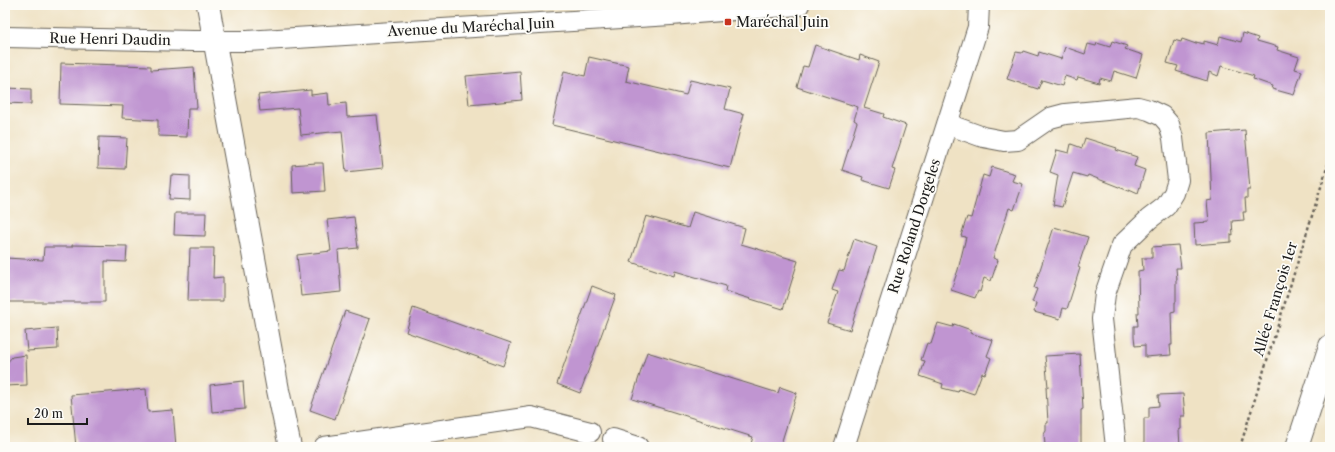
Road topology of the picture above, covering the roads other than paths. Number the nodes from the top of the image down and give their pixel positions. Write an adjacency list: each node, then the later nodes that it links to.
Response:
1 (208, 5): 6 (street)
2 (799, 5): 4 (street, Avenue du Maréchal Juin)
3 (979, 5): 7 (street, Rue Roland Dorgeles)
4 (673, 10): 6 (street, Avenue du Maréchal Juin)
5 (5, 37): 6 (street, Rue Henri Daudin)
6 (214, 41): 11 (street)
7 (947, 124): 14 (street, Rue Roland Dorgeles); 15 (street)
8 (1330, 346): 16 (street)
9 (590, 432): 12 (street)
10 (612, 439): 13 (street)
11 (290, 447)
12 (324, 447)
13 (638, 447)
14 (844, 447)
15 (1116, 447)
16 (1296, 447)

